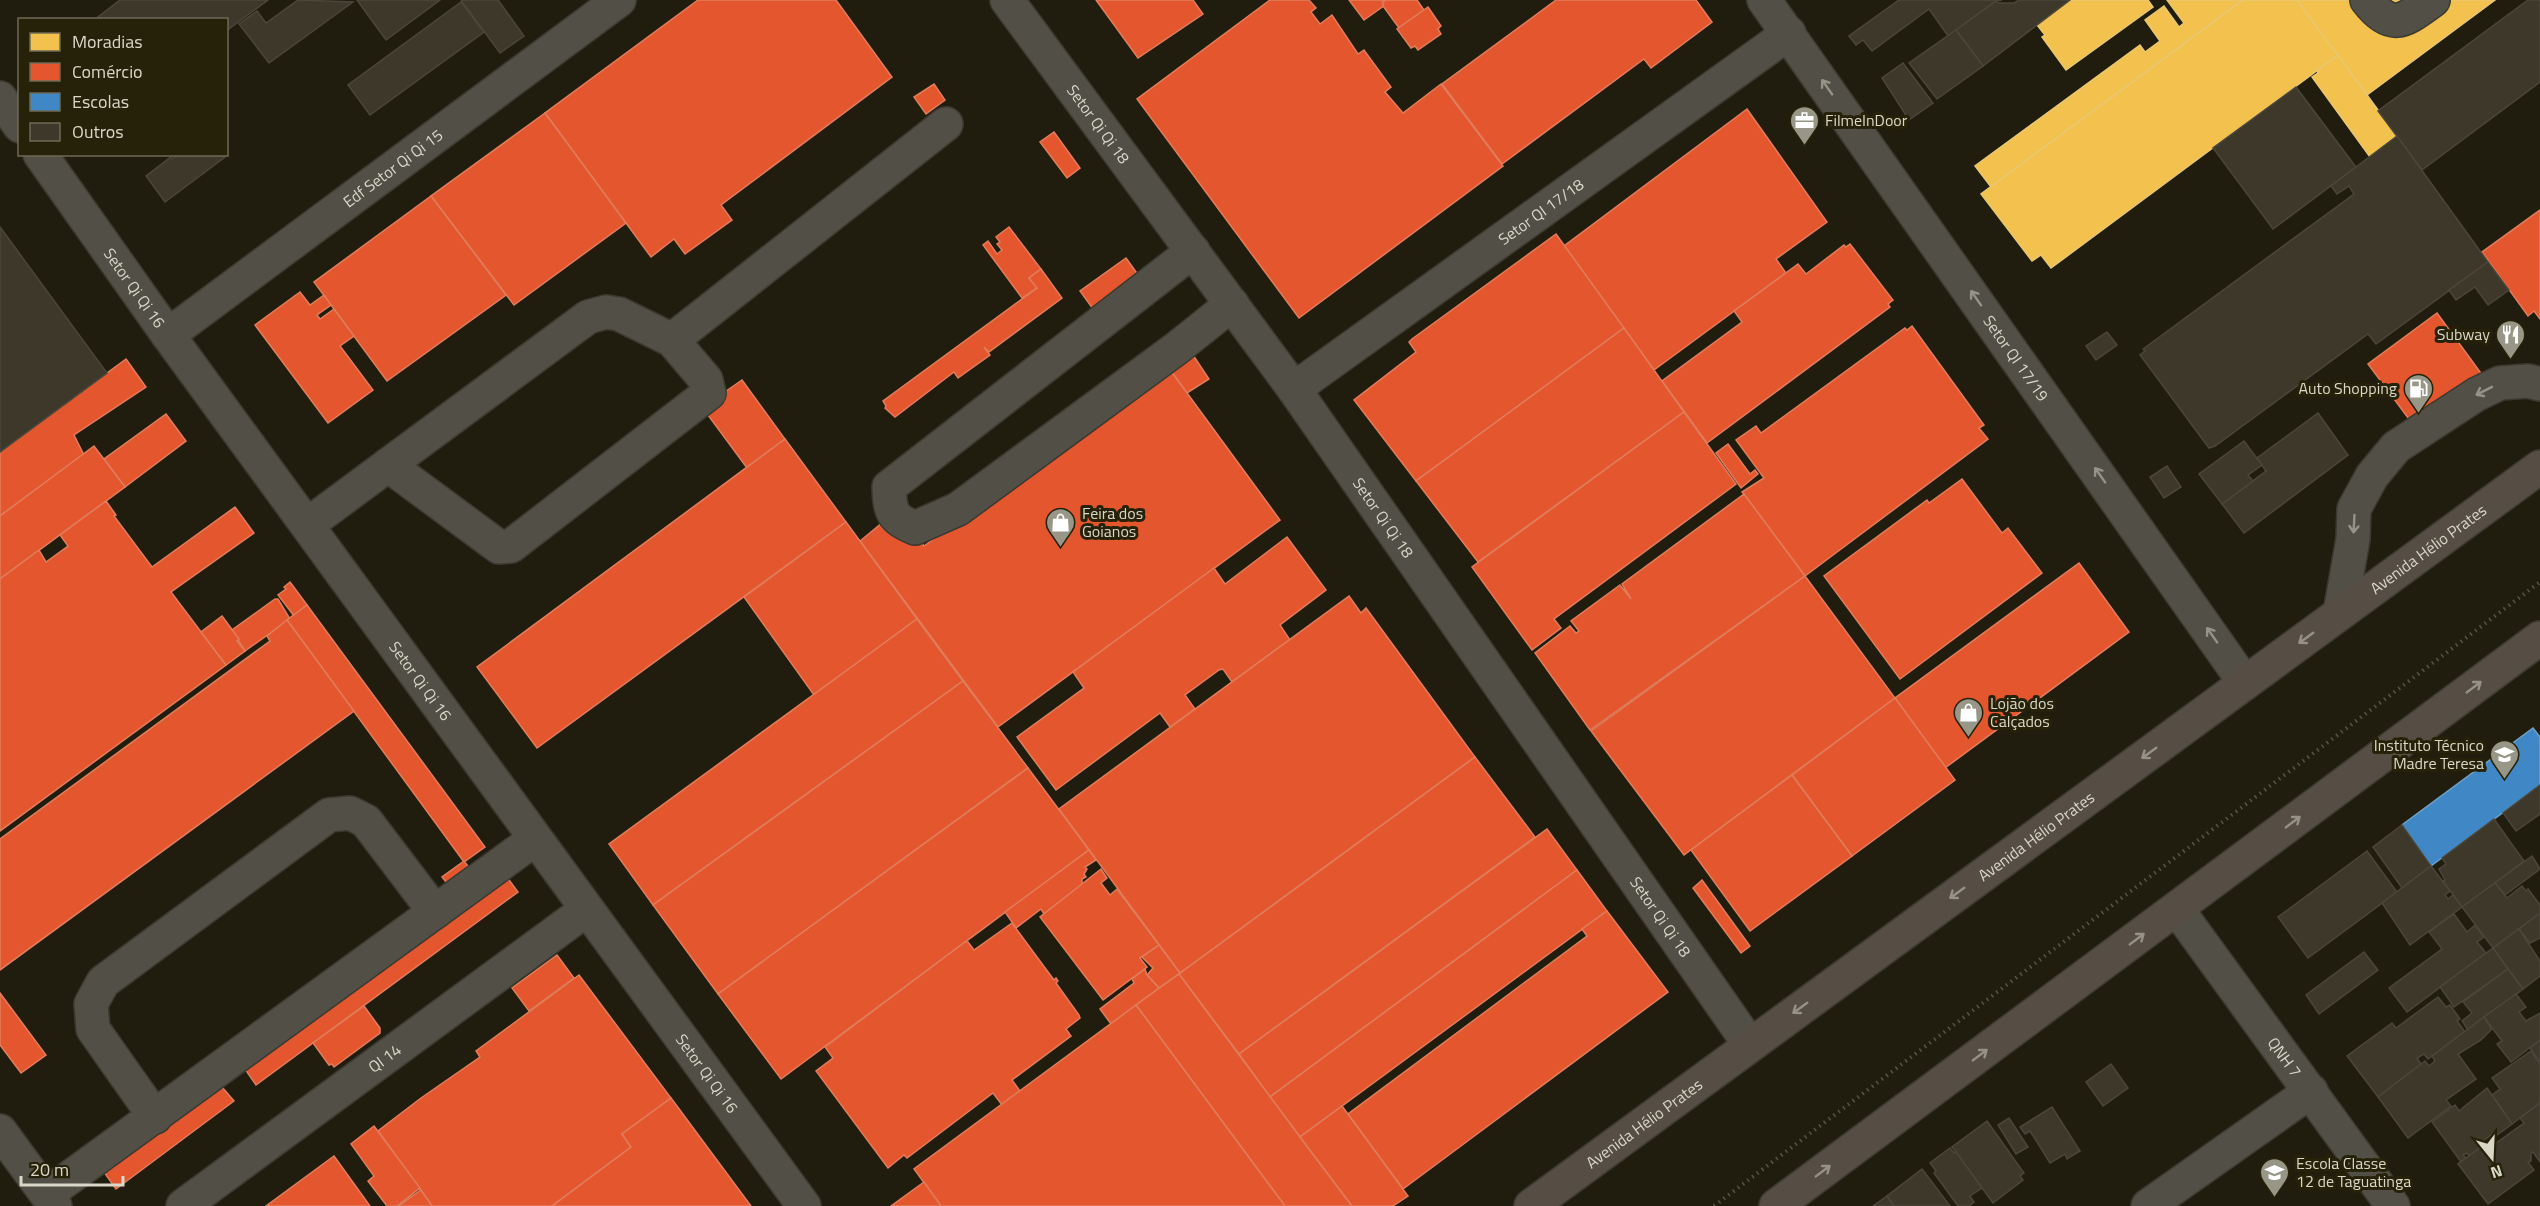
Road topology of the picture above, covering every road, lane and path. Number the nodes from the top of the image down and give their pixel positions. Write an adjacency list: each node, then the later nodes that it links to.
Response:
1 (619, 0): 13 (street, Edf Setor Qi Qi 15)
2 (1007, 0): 11 (street, Setor Qi Qi 18)
3 (1764, 0): 6 (street, Setor QI 17/19)
4 (2367, 0): 5 (street)
5 (2433, 0)
6 (1789, 33): 16 (street, Setor QI 17/18); 23 (street, Setor QI 17/19, one-way to 6)
7 (0, 98): 8 (street)
8 (18, 123)
9 (946, 124): 14 (street)
10 (41, 156): 13 (street, Setor Qi Qi 16)
11 (1193, 251): 12 (street, Setor Qi Qi 18); 12 (street)
12 (1232, 304): 16 (street, Setor Qi Qi 18)
13 (168, 335): 19 (street, Setor Qi Qi 16)
14 (672, 339): 17 (street); 17 (street)
15 (2540, 384): 21 (street, one-way to 21)
16 (1294, 389): 28 (street, Setor Qi Qi 18)
17 (388, 465): 19 (street)
18 (2540, 467): 21 (main road, Avenida Hélio Prates)
19 (307, 525): 24 (street, Setor Qi Qi 16)
20 (2540, 582): 36 (path)
21 (2340, 613): 23 (main road, Avenida Hélio Prates, one-way to 23)
22 (2539, 640): 25 (main road, one-way to 22)
23 (2245, 683): 28 (main road, Avenida Hélio Prates, one-way to 28)
24 (535, 839): 26 (street, Setor Qi Qi 16); 27 (street)
25 (2176, 909): 29 (street, QNH 7); 37 (main road, one-way to 25)
26 (586, 910): 33 (street, QI 14); 34 (street, Setor Qi Qi 16)
27 (435, 912): 30 (street); 30 (street)
28 (1750, 1045): 35 (main road, Avenida Hélio Prates)
29 (2311, 1091): 38 (street); 39 (street, QNH 7)
30 (155, 1117): 32 (street)
31 (0, 1131): 32 (street)
32 (51, 1200)
33 (183, 1206)
34 (804, 1206)
35 (1531, 1206)
36 (1714, 1206)
37 (1776, 1206)
38 (2148, 1206)
39 (2393, 1206)

